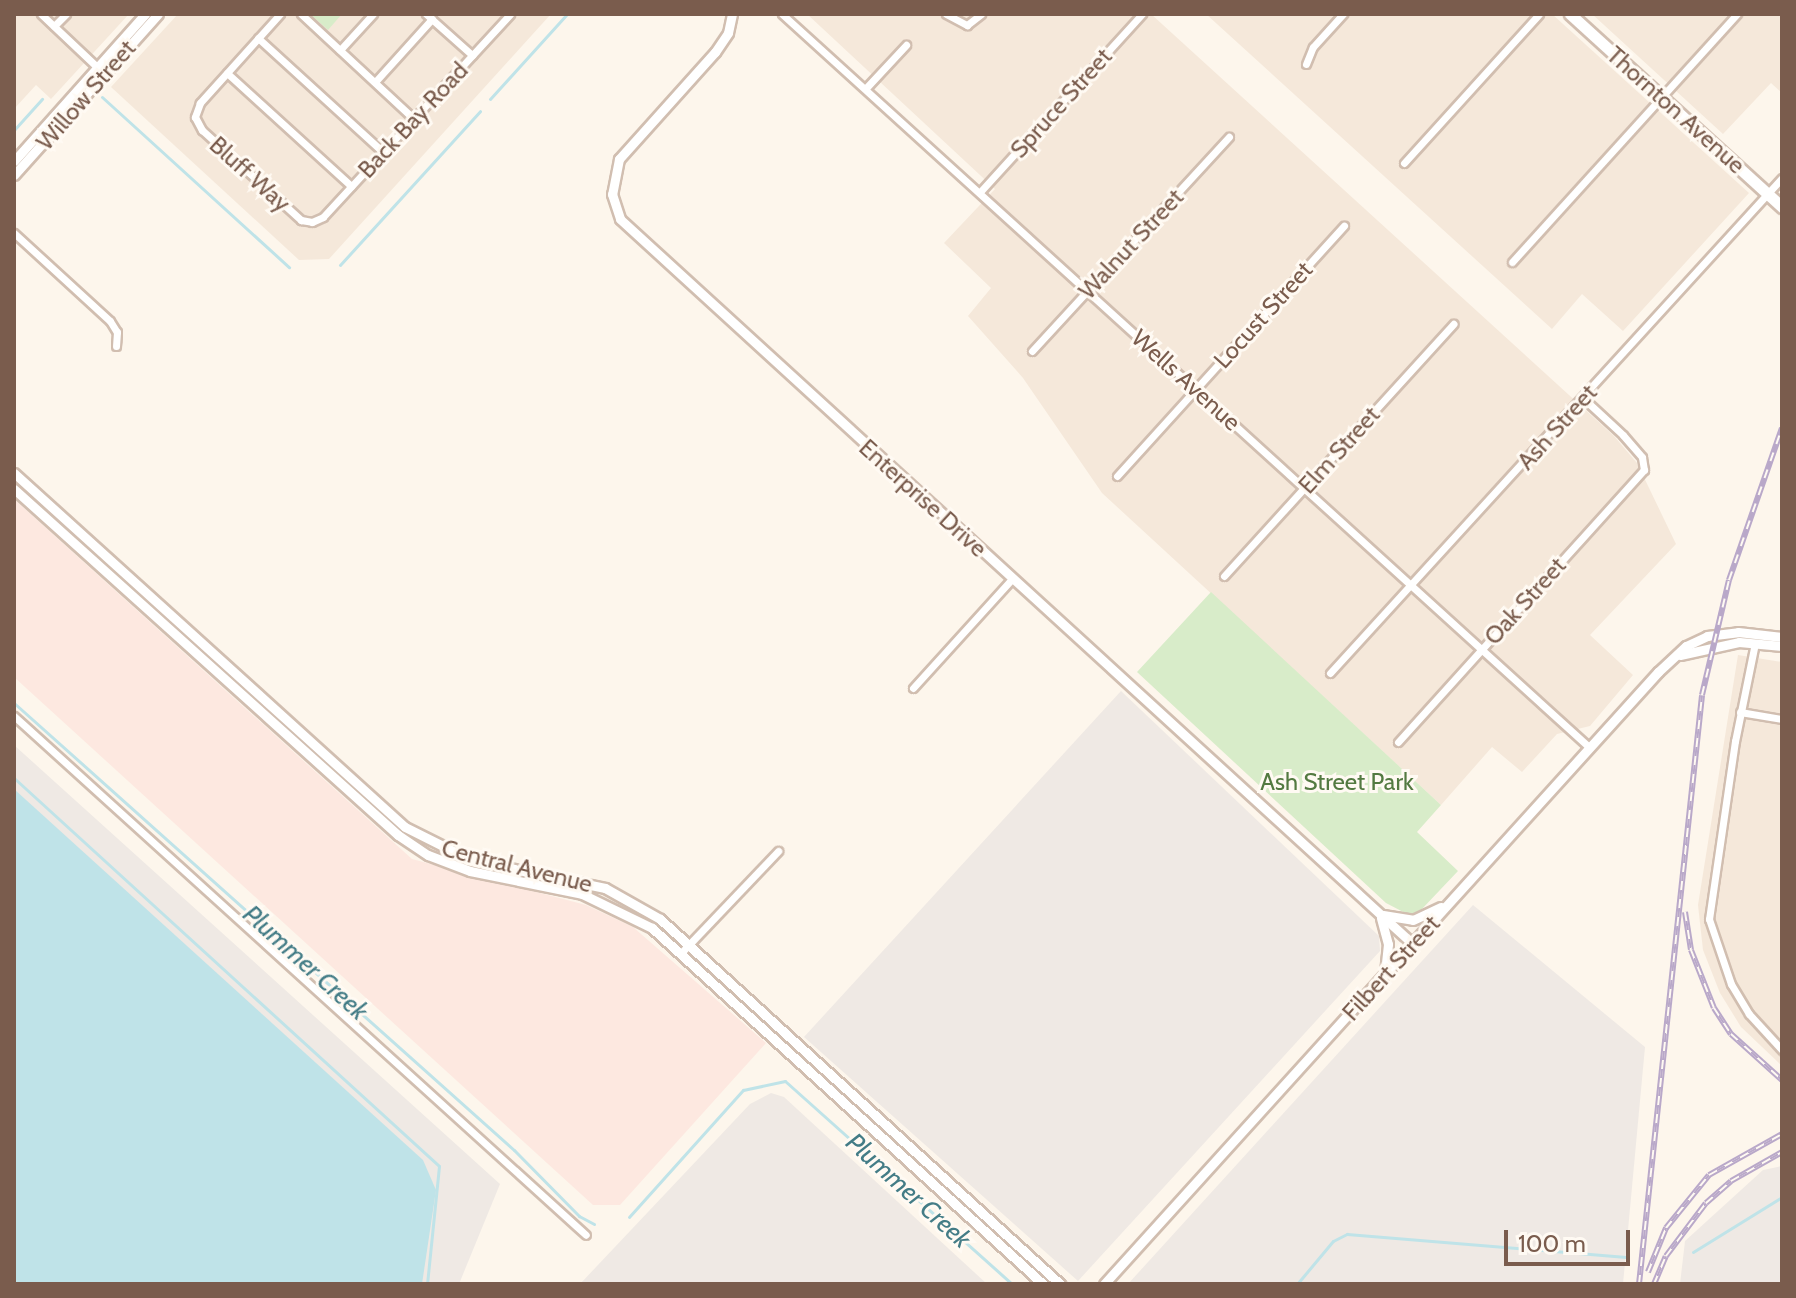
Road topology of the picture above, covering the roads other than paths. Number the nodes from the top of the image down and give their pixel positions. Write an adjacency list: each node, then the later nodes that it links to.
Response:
1 (41, 14): 19 (street)
2 (66, 14): 19 (street)
3 (145, 14): 25 (street, Willow Street)
4 (158, 14): 35 (street, Willow Street)
5 (280, 14): 20 (street)
6 (301, 14): 22 (street)
7 (373, 14): 22 (street)
8 (732, 14): 56 (street, Enterprise Drive)
9 (782, 14): 28 (street, Wells Avenue)
10 (946, 14): 11 (street)
11 (981, 14)
12 (1142, 14): 38 (street, Spruce Street)
13 (1343, 14): 24 (street)
14 (1539, 14): 34 (street)
15 (1570, 14): 29 (main road, Thornton Avenue)
16 (1737, 14): 29 (street)
17 (507, 15): 23 (street, Back Bay Road)
18 (429, 16): 23 (street); 27 (street)
19 (54, 26): 25 (street)
20 (258, 38): 26 (street); 32 (street)
21 (906, 45): 28 (street)
22 (340, 50): 27 (street)
23 (472, 55): 30 (street, Back Bay Road)
24 (1306, 64)
25 (97, 67): 33 (street, Willow Street)
26 (227, 73): 37 (street); 41 (street, Bluff Way)
27 (375, 82): 30 (street)
28 (866, 88): 38 (street, Wells Avenue)
29 (1662, 97): 39 (main road, Thornton Avenue); 44 (street)
30 (414, 119): 32 (street, Back Bay Road)
31 (1229, 137): 45 (street, Walnut Street)
32 (383, 152): 37 (street, Back Bay Road)
33 (14, 161)
34 (1404, 163)
35 (14, 175)
36 (1782, 178): 39 (street, Ash Street)
37 (351, 186): 41 (street, Back Bay Road)
38 (980, 192): 45 (street, Wells Avenue)
39 (1768, 194): 40 (main road, Thornton Avenue); 50 (street, Ash Street)
40 (1782, 207)
41 (312, 222)
42 (1344, 226): 49 (street, Locust Street)
43 (14, 233): 47 (street)
44 (1512, 262)
45 (1088, 291): 48 (street, Walnut Street); 49 (street, Wells Avenue)
46 (1453, 324): 53 (street, Elm Street)
47 (116, 346)
48 (1032, 351)
49 (1196, 389): 52 (street, Locust Street); 53 (street, Wells Avenue)
50 (1583, 398): 57 (street, Ash Street); 62 (street, Oak Street)
51 (14, 473): 74 (street, Central Avenue)
52 (1117, 476)
53 (1304, 487): 55 (street, Elm Street); 57 (street, Wells Avenue)
54 (14, 489): 74 (street, Central Avenue)
55 (1224, 576)
56 (1012, 579): 64 (street); 72 (street, Enterprise Drive)
57 (1412, 586): 62 (street, Wells Avenue); 63 (street, Ash Street)
58 (1782, 637): 59 (street)
59 (1713, 640): 60 (street); 69 (street, Filbert Street)
60 (1755, 643): 61 (street); 65 (street)
61 (1782, 646)
62 (1481, 649): 68 (street, Oak Street); 69 (street, Wells Avenue)
63 (1330, 673)
64 (913, 688)
65 (1740, 712): 67 (street); 76 (street)
66 (14, 716): 77 (street)
67 (1782, 719)
68 (1398, 742)
69 (1589, 747): 71 (street, Filbert Street)
70 (778, 851): 74 (street)
71 (1447, 905): 72 (street); 73 (street, Filbert Street)
72 (1380, 915): 73 (street, Enterprise Drive); 75 (street)
73 (1413, 944): 75 (street, Filbert Street)
74 (685, 949): 78 (street, Central Avenue); 79 (street, Central Avenue)
75 (1385, 973): 80 (street, Filbert Street)
76 (1782, 1050)
77 (586, 1235)
78 (1043, 1284)
79 (1060, 1284)
80 (1104, 1284)

